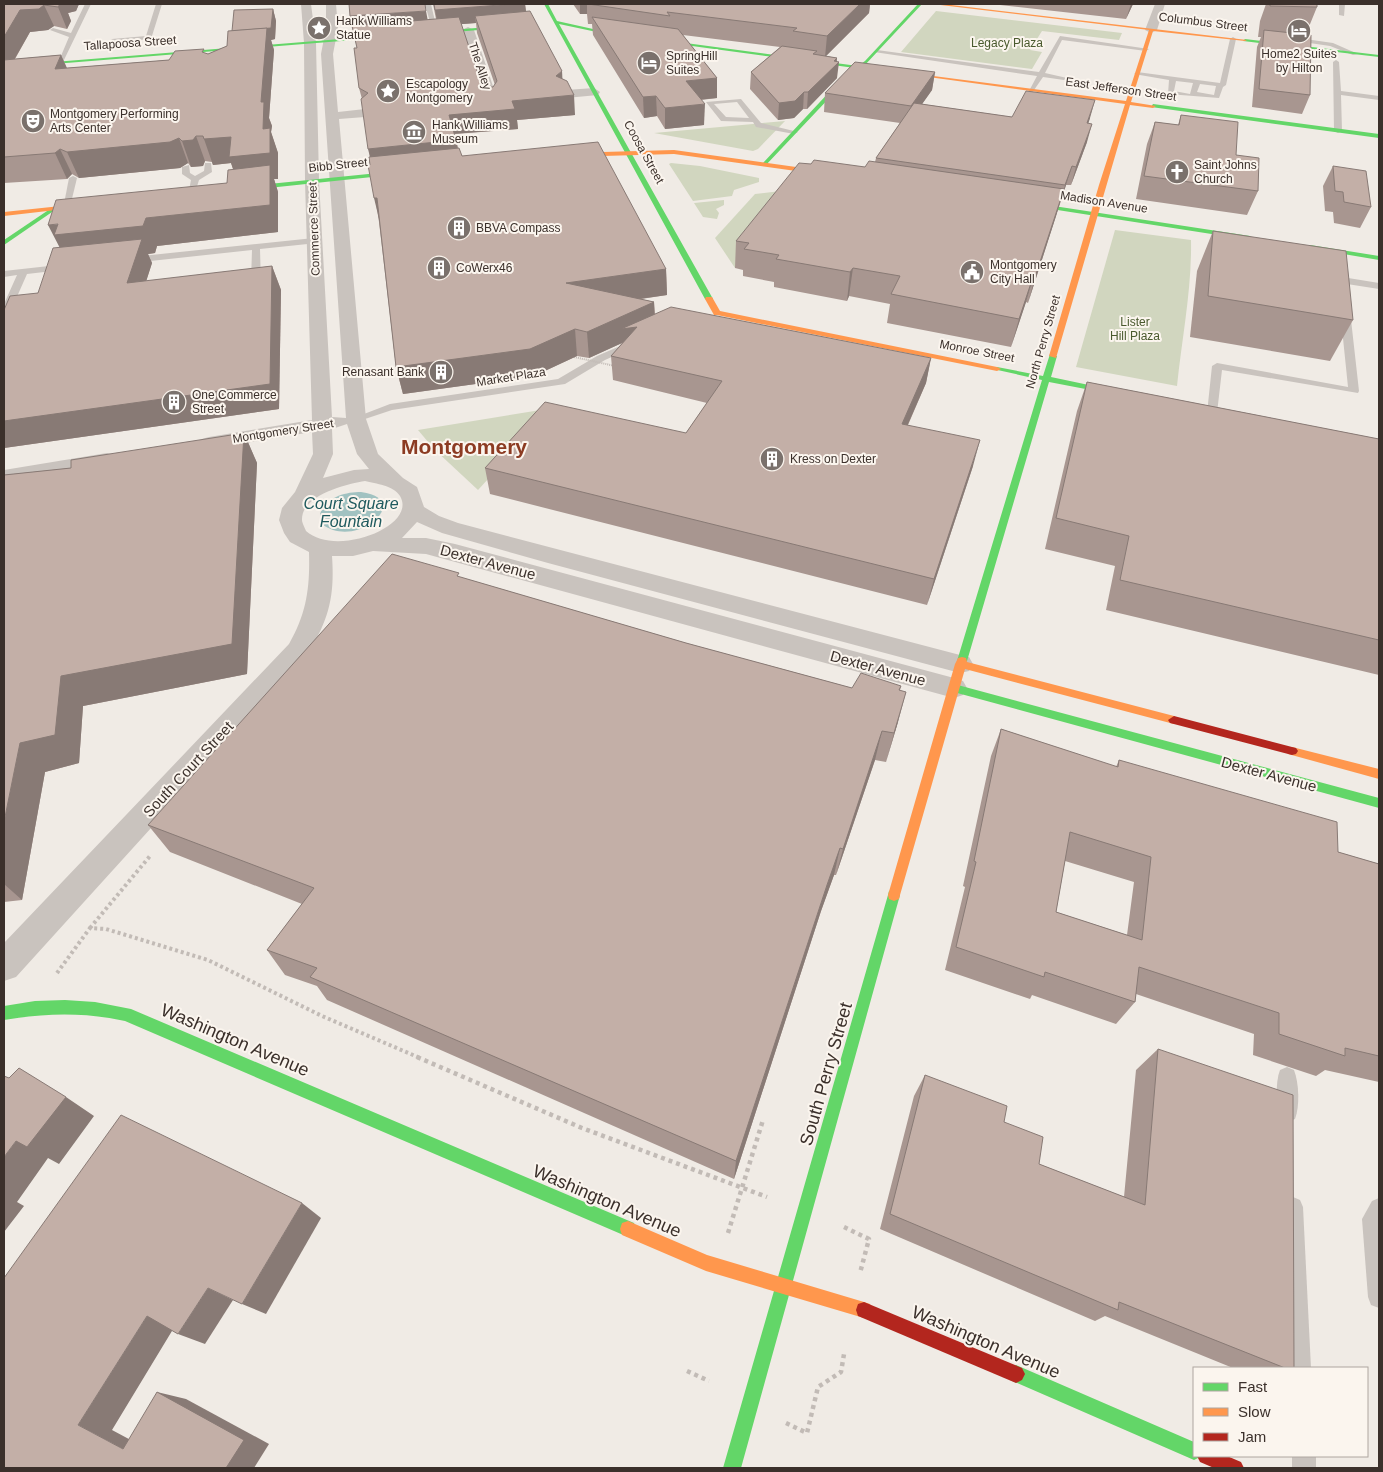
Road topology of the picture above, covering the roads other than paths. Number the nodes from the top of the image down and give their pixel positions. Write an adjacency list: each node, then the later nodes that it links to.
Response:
1 (88, 4): 19 (lane)
2 (159, 4): 21 (lane)
3 (306, 4): 23 (street, Commerce Street)
4 (331, 4): 22 (street, Commerce Street)
5 (428, 4): 18 (lane)
6 (546, 4): 13 (main road, Coosa Street)
7 (920, 4): 25 (main road)
8 (934, 4): 17 (main road, Columbus Street)
9 (1160, 4): 17 (street, North Perry Street)
10 (1342, 4): 11 (lane)
11 (1342, 15)
12 (595, 19): 13 (main road)
13 (552, 23): 30 (main road, East Jefferson Street); 38 (main road, Coosa Street)
14 (527, 25): 16 (main road, Tallapoosa Street)
15 (53, 30): 19 (lane)
16 (468, 30): 18 (main road, Tallapoosa Street); 43 (street, The Alley)
17 (1152, 30): 20 (main road, Columbus Street); 24 (main road, North Perry Street)
18 (436, 33): 22 (main road, Tallapoosa Street)
19 (72, 36): 27 (lane)
20 (1233, 40): 26 (main road, Columbus Street); 36 (lane)
21 (112, 41)
22 (329, 41): 23 (main road, Tallapoosa Street); 46 (street, Commerce Street)
23 (310, 43): 27 (main road, Tallapoosa Street); 61 (street, Commerce Street)
24 (1146, 49): 31 (main road, North Perry Street); 32 (lane)
25 (877, 52): 30 (main road); 32 (lane)
26 (1379, 56)
27 (60, 62): 29 (main road, Tallapoosa Street)
28 (1336, 62): 39 (lane)
29 (4, 67)
30 (859, 68): 37 (main road, East Jefferson Street); 49 (main road)
31 (1138, 74): 34 (lane); 44 (main road, North Perry Street)
32 (1039, 75): 33 (lane); 37 (lane)
33 (1064, 78)
34 (1173, 79): 35 (lane); 41 (lane)
35 (1197, 82): 36 (lane); 41 (lane)
36 (1222, 85): 41 (lane)
37 (1032, 91): 44 (main road, East Jefferson Street)
38 (594, 92): 40 (street); 51 (main road, Coosa Street)
39 (1338, 93): 42 (lane); 48 (lane)
40 (566, 94)
41 (1194, 94)
42 (1379, 98)
43 (492, 101)
44 (1128, 104): 48 (main road, East Jefferson Street); 68 (main road, North Perry Street)
45 (365, 112): 46 (street)
46 (332, 116): 60 (street, Commerce Street)
47 (755, 120): 47 (lane); 49 (lane)
48 (1338, 131): 50 (main road, East Jefferson Street)
49 (794, 132): 53 (main road)
50 (1379, 136)
51 (629, 152): 52 (main road); 53 (main road); 82 (main road, Coosa Street)
52 (558, 156)
53 (765, 164): 57 (main road)
54 (208, 165): 59 (lane)
55 (186, 167): 59 (lane)
56 (422, 170): 60 (main road, Bibb Street)
57 (844, 176)
58 (73, 178): 66 (lane)
59 (195, 179): 63 (lane)
60 (337, 179): 61 (main road, Bibb Street); 87 (street, Commerce Street)
61 (312, 181): 62 (main road, Bibb Street); 70 (street, Commerce Street)
62 (230, 190)
63 (191, 194)
64 (1008, 201): 68 (main road, Madison Avenue)
65 (102, 203): 66 (main road)
66 (61, 208): 67 (main road); 71 (main road)
67 (4, 214)
68 (1094, 214): 69 (main road, Madison Avenue); 84 (main road, North Perry Street)
69 (1264, 240)
70 (314, 241): 73 (lane); 88 (street, Commerce Street)
71 (4, 243)
72 (1303, 246): 74 (main road)
73 (256, 247): 75 (lane); 79 (lane)
74 (1379, 258)
75 (120, 261)
76 (81, 266): 77 (lane)
77 (23, 272): 78 (lane); 81 (lane)
78 (4, 274)
79 (246, 285)
80 (1379, 286): 86 (lane)
81 (16, 309)
82 (713, 314): 84 (main road, Monroe Street)
83 (640, 340): 87 (lane, Market Plaza)
84 (1047, 379): 85 (main road, Monroe Street); 97 (main road, North Perry Street)
85 (1134, 397)
86 (1212, 413)
87 (356, 419): 88 (street, Montgomery Street); 92 (street, Commerce Street)
88 (322, 425): 89 (street, Montgomery Street); 93 (street, Commerce Street)
89 (188, 446)
90 (130, 456): 91 (street)
91 (4, 476)
92 (394, 480): 93 (street); 94 (street)
93 (305, 496): 96 (street)
94 (412, 509): 95 (street); 97 (street, Dexter Avenue)
95 (376, 544): 96 (street); 98 (street, Dexter Avenue)
96 (320, 548): 101 (street, South Court Street)
97 (960, 664): 98 (main road, North Perry Street); 99 (main road, Dexter Avenue)
98 (954, 688): 100 (main road, Dexter Avenue); 107 (main road, South Perry Street)
99 (1379, 774)
100 (1379, 803)
101 (4, 966)
102 (4, 1013): 107 (main road, Washington Avenue)
103 (1287, 1077): 104 (lane)
104 (1290, 1135)
105 (1292, 1184): 109 (lane)
106 (1379, 1208): 108 (lane)
107 (784, 1287): 110 (main road, Washington Avenue); 112 (main road, South Perry Street)
108 (1379, 1297)
109 (1300, 1367)
110 (1193, 1451)
111 (1208, 1457): 113 (main road)
112 (732, 1468)
113 (1235, 1468)

